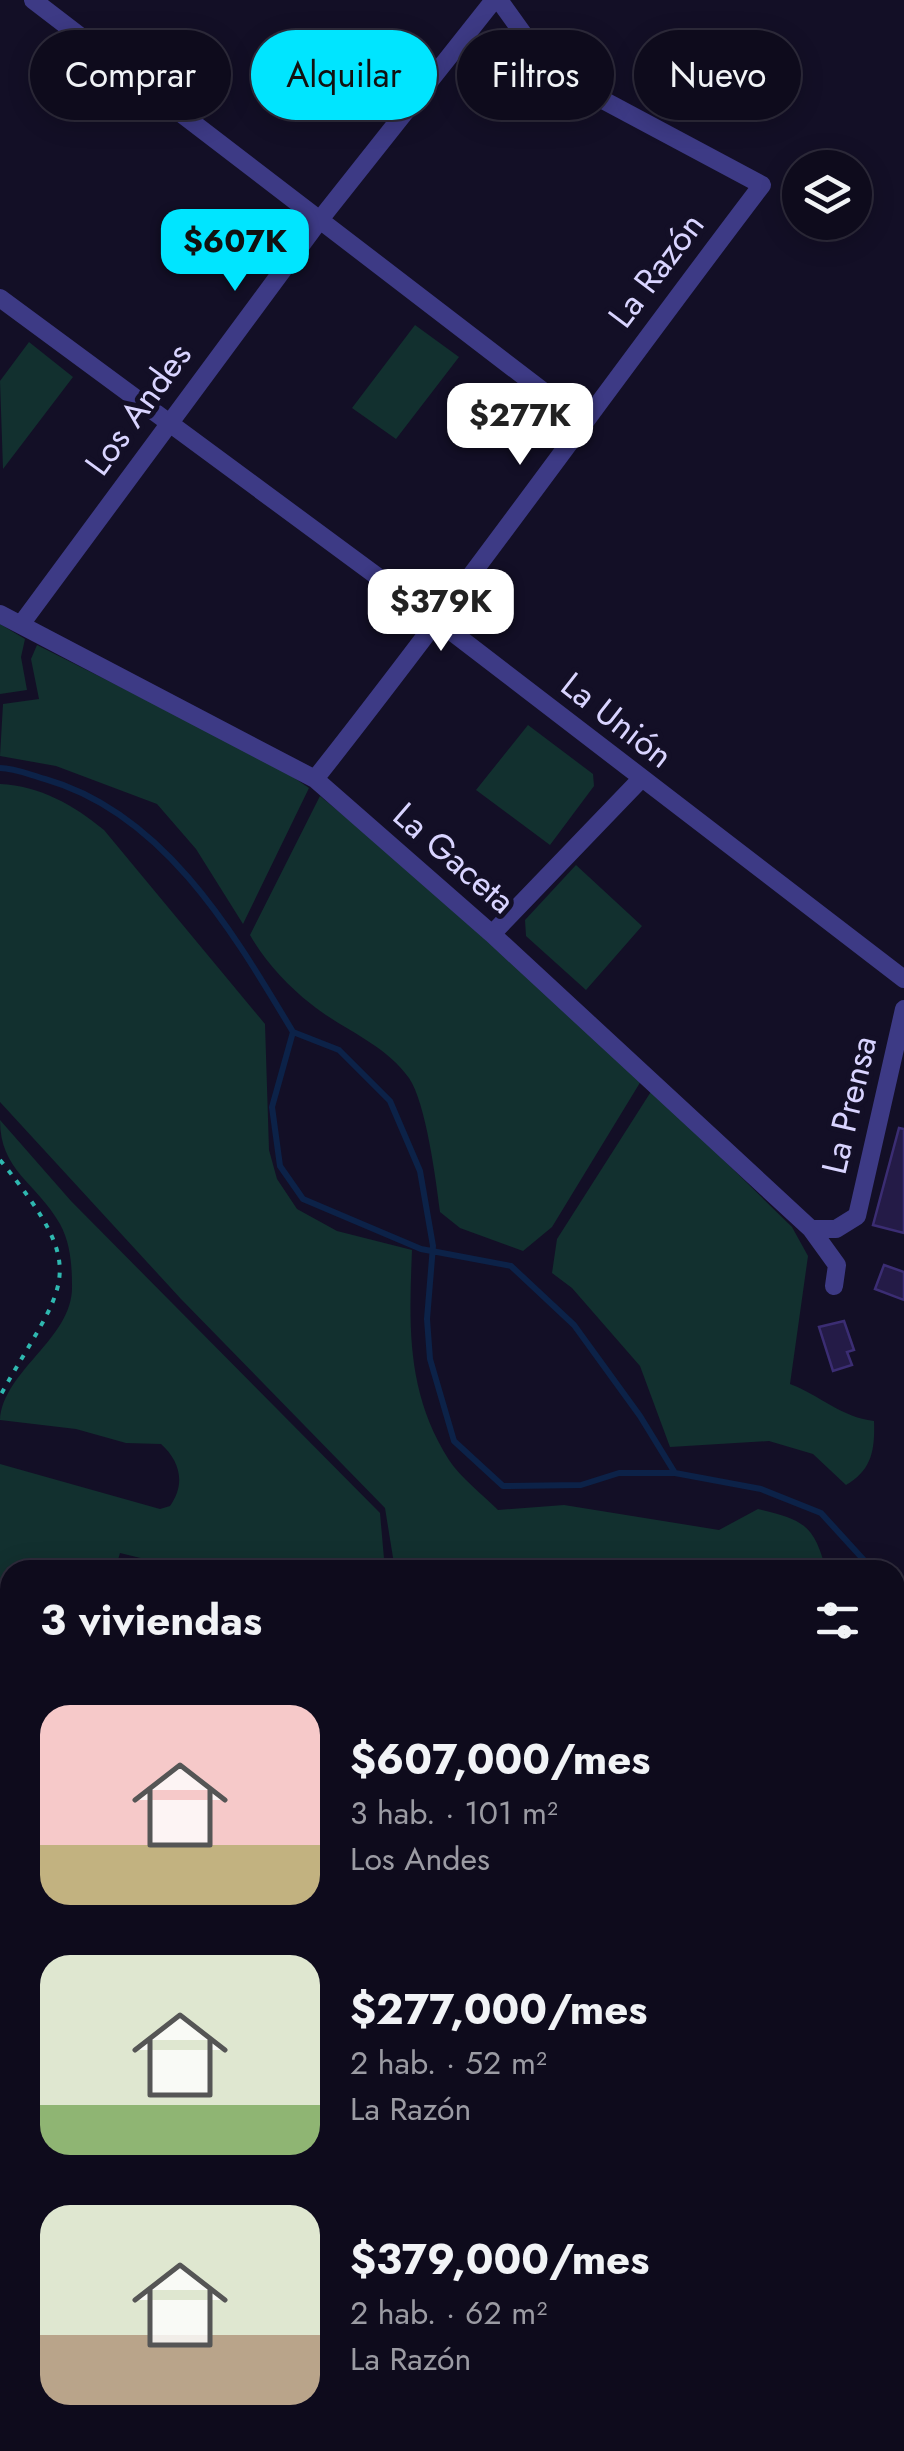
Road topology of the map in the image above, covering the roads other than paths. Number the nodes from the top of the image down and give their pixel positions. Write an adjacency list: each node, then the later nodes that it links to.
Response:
1 (33, 0): 3 (street)
2 (497, 0): 3 (street, Los Andes); 5 (street, La Razón)
3 (322, 217): 5 (street); 6 (street, Los Andes)
4 (0, 298): 6 (street, La Unión)
5 (582, 421): 8 (street, La Razón)
6 (168, 423): 8 (street, La Unión); 9 (street, Los Andes)
7 (0, 614): 9 (street, La Gaceta)
8 (439, 622): 10 (street, La Razón); 11 (street, La Unión)
9 (22, 623): 10 (street, La Gaceta)
10 (315, 779): 12 (street, La Gaceta)
11 (640, 780): 12 (street); 13 (street, La Unión)
12 (492, 934): 15 (street, La Gaceta)
13 (904, 979)
14 (904, 1009): 15 (street, La Prensa)
15 (811, 1229): 16 (street, La Gaceta)
16 (834, 1286)

